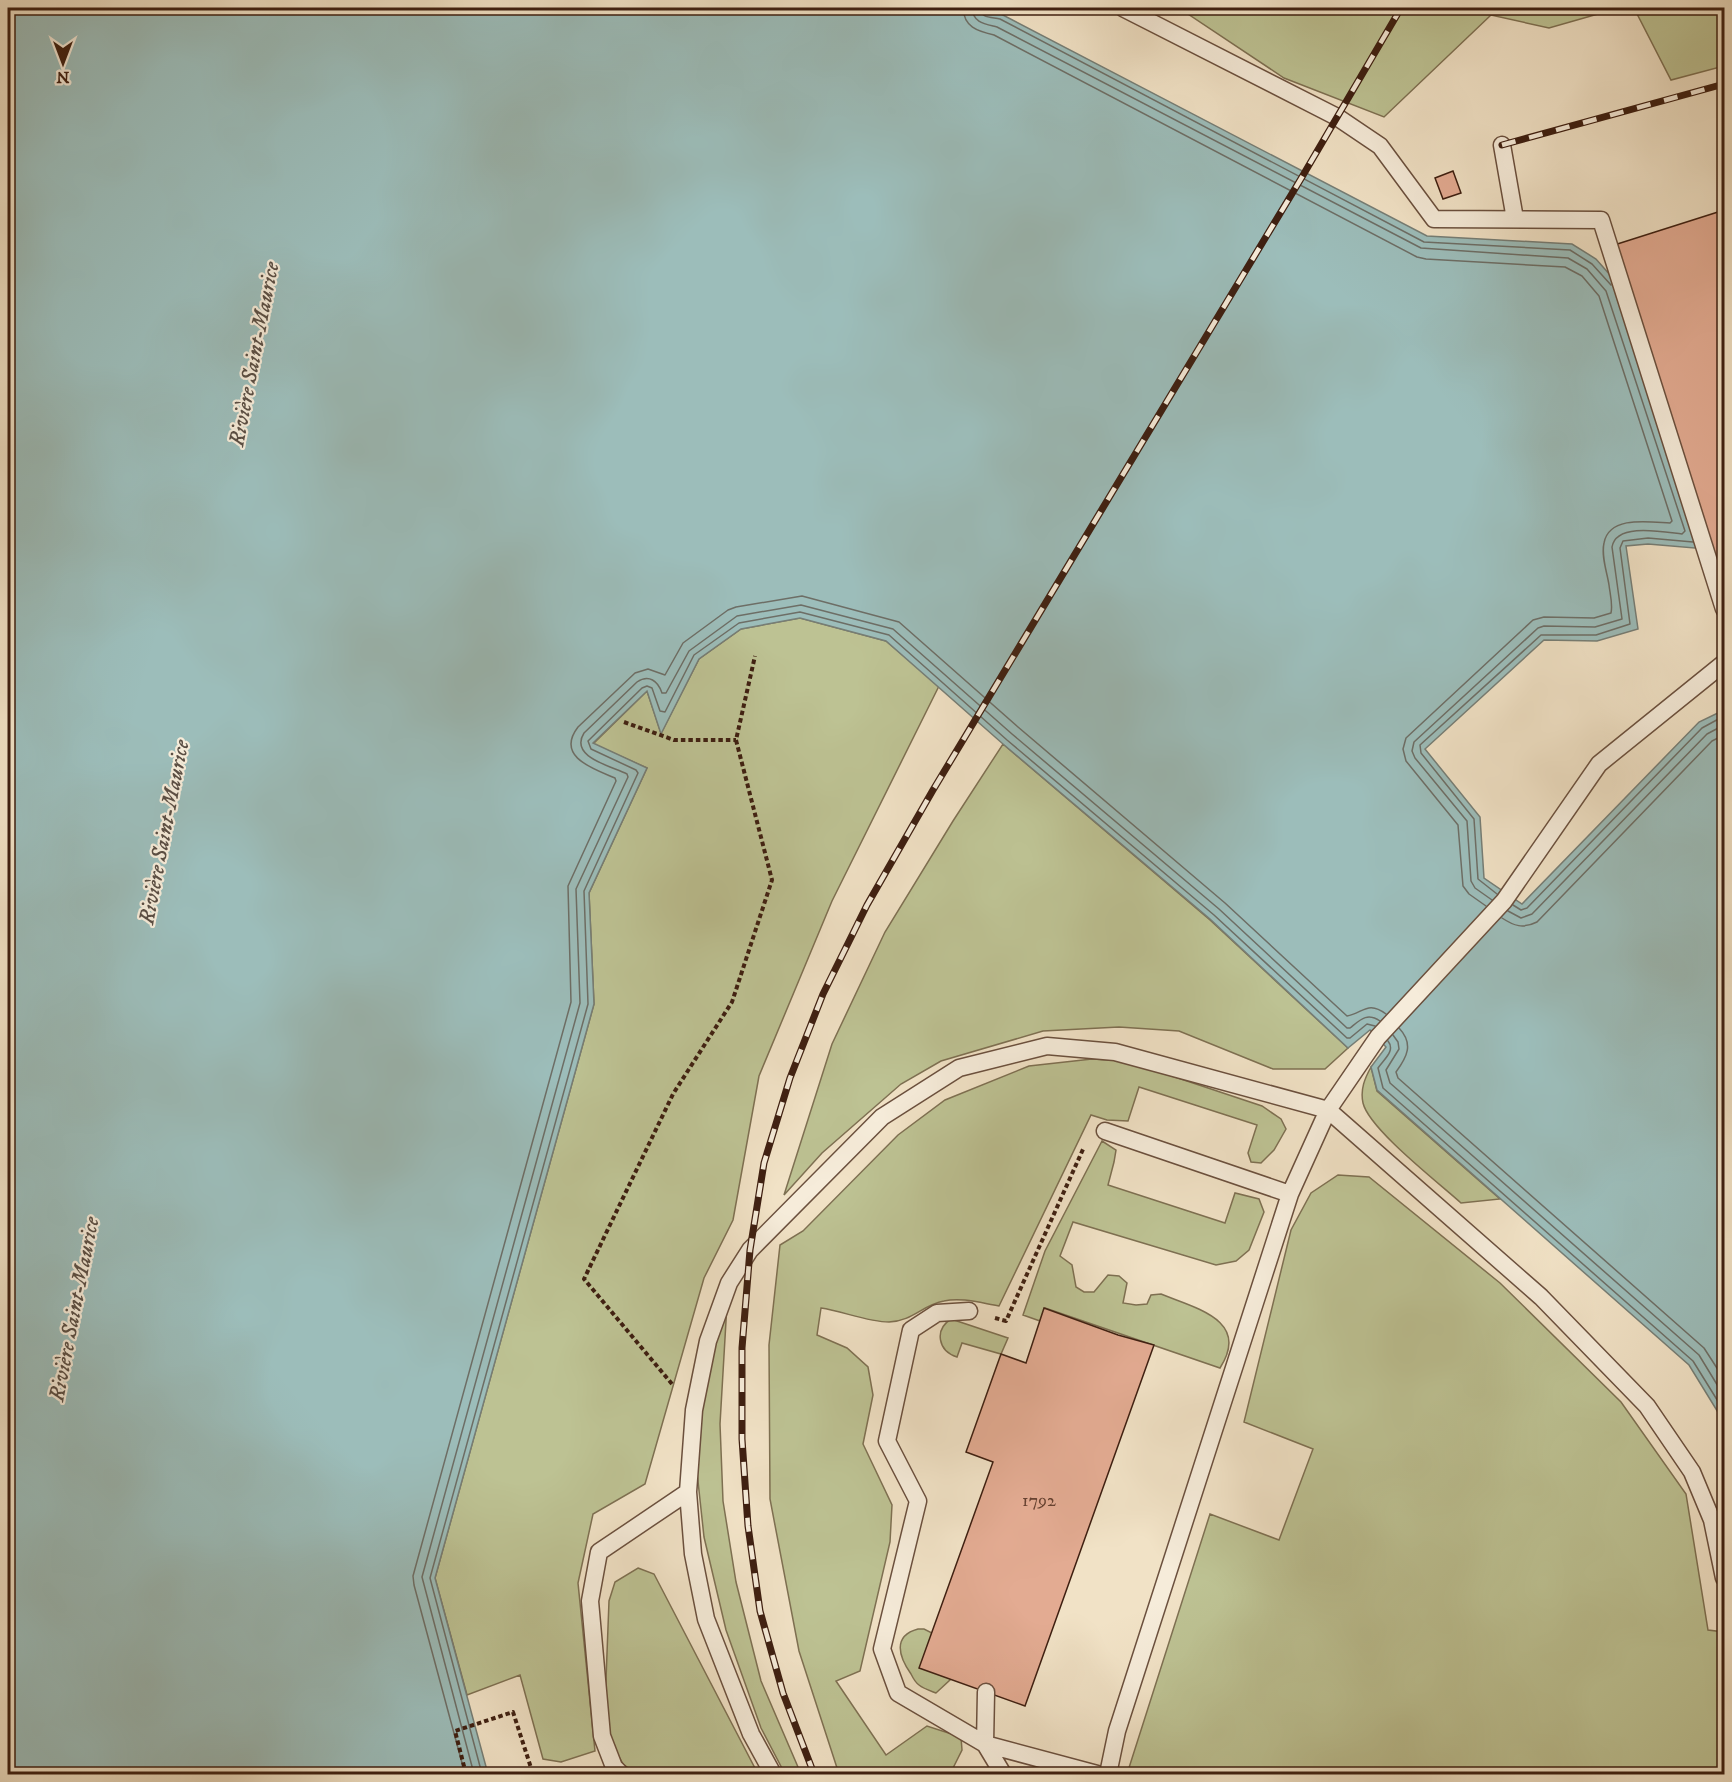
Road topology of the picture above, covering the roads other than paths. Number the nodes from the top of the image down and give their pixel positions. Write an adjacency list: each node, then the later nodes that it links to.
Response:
1 (1123, 8): 3 (lane)
2 (1502, 145): 3 (lane)
3 (1515, 219): 4 (lane)
4 (1725, 609)
5 (1725, 663): 6 (lane)
6 (1328, 1110): 8 (lane); 10 (lane); 11 (lane)
7 (1106, 1131): 8 (lane)
8 (1290, 1194): 18 (lane)
9 (969, 1311): 13 (lane)
10 (688, 1492): 14 (lane); 15 (lane)
11 (1725, 1578)
12 (986, 1692): 13 (lane)
13 (985, 1744): 16 (lane); 17 (lane)
14 (621, 1774)
15 (773, 1774)
16 (1003, 1774)
17 (1096, 1774)
18 (1108, 1774)

